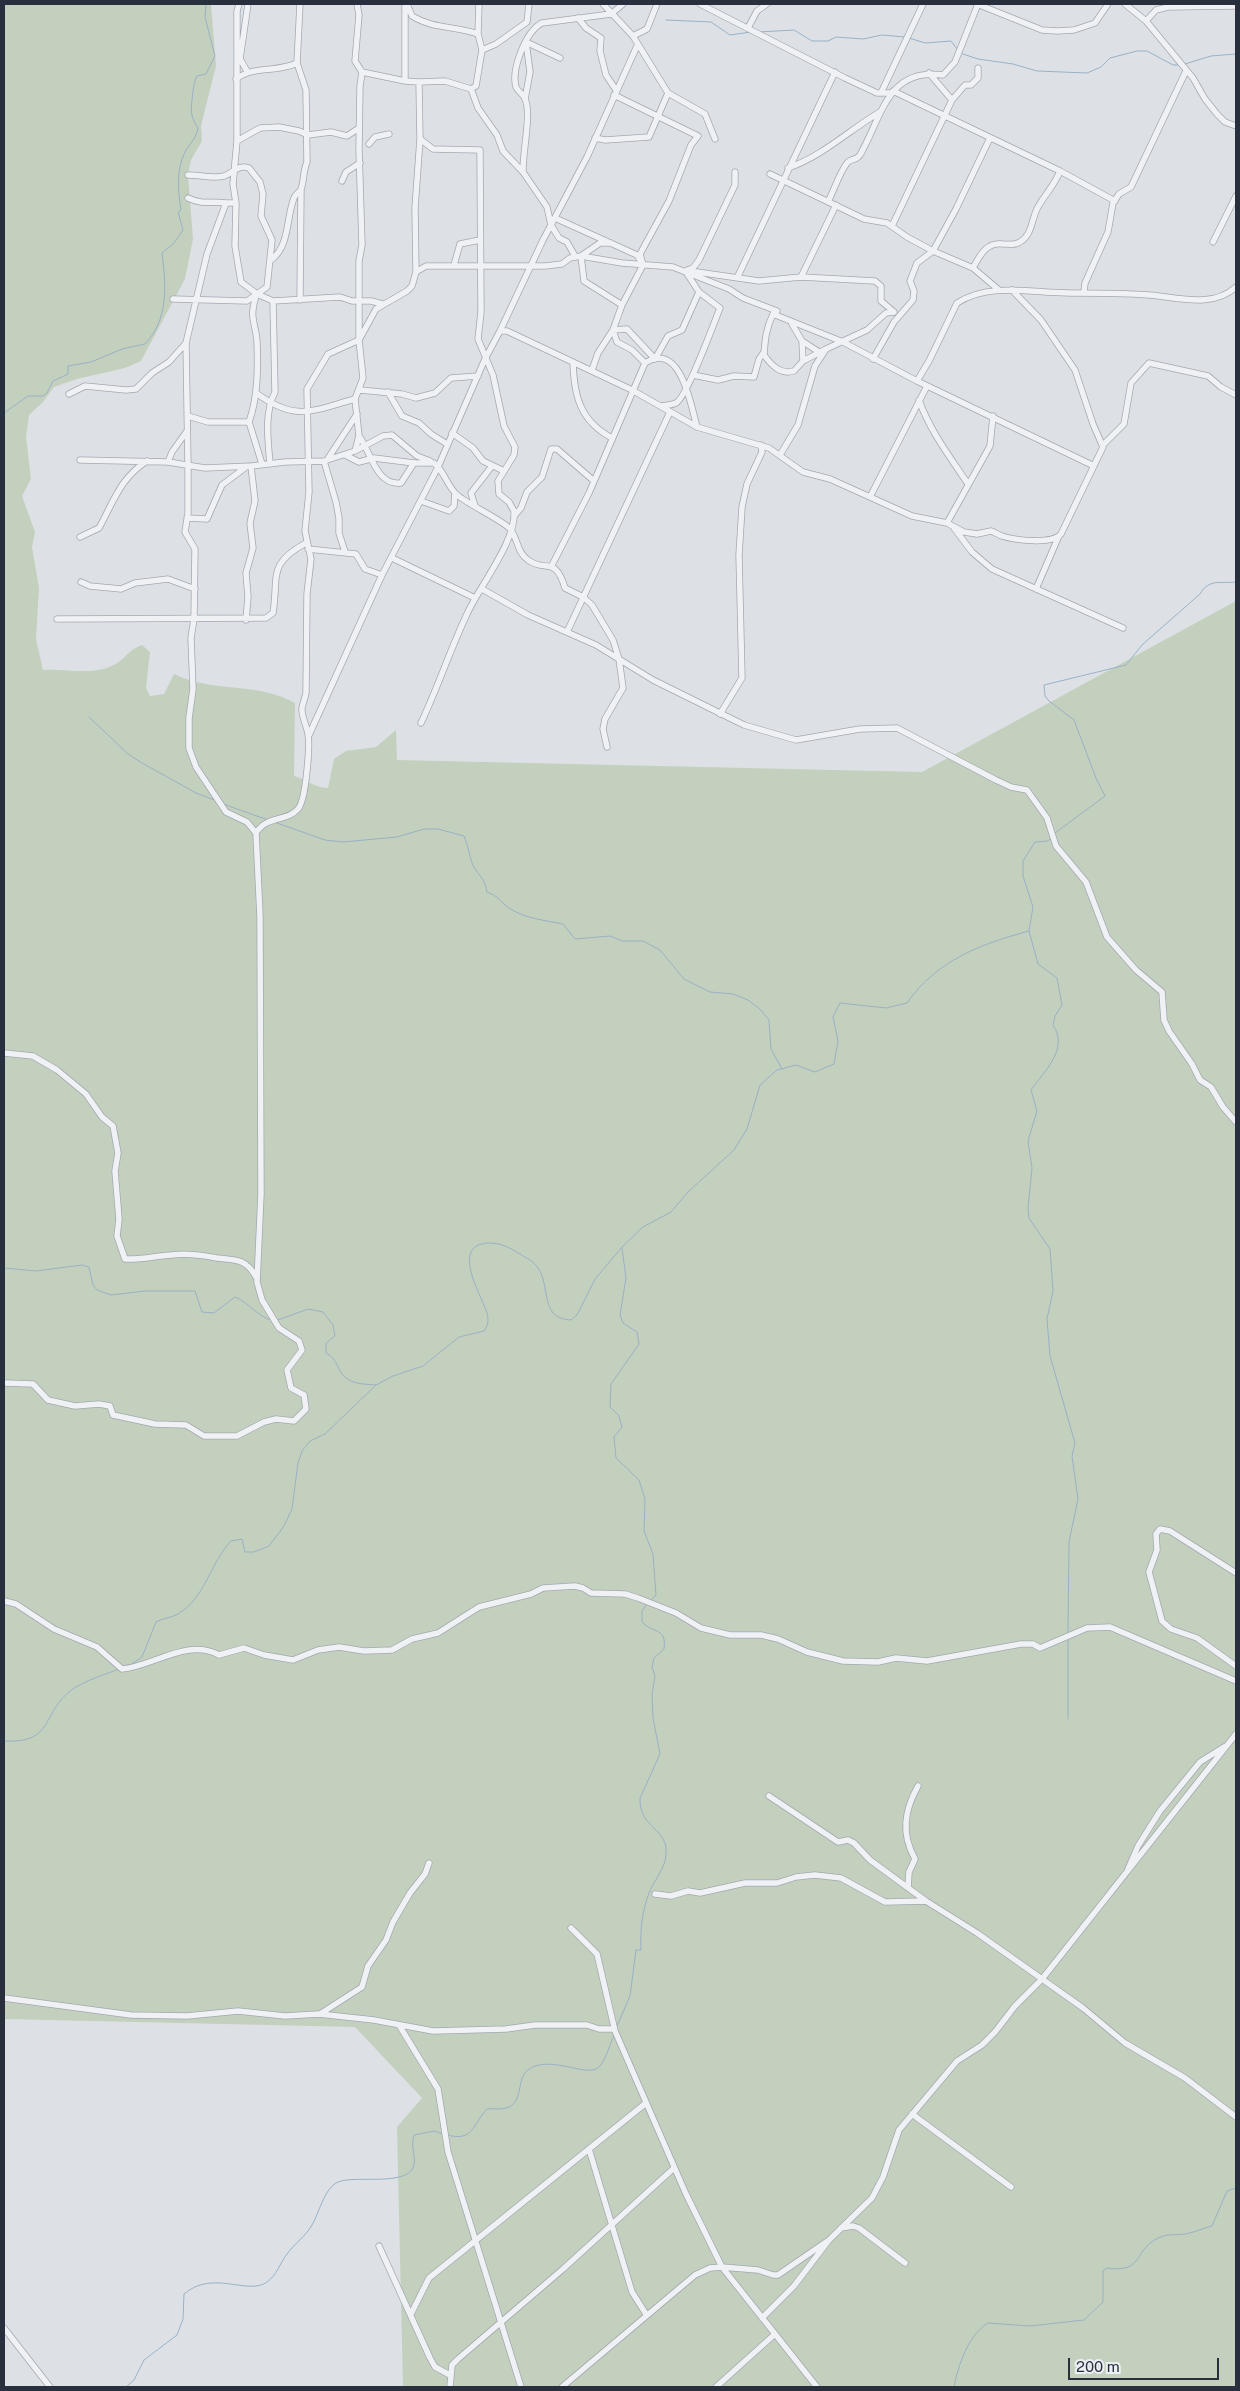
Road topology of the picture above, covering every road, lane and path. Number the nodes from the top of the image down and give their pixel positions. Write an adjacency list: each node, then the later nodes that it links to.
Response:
1 (240, 4): 36 (street)
2 (248, 4): 31 (street)
3 (300, 4): 29 (street)
4 (357, 4): 33 (street)
5 (406, 4): 23 (street); 37 (street)
6 (479, 4): 23 (street)
7 (529, 4): 27 (street)
8 (603, 4): 19 (street)
9 (623, 4): 19 (street)
10 (657, 4): 24 (street)
11 (700, 4): 22 (street)
12 (767, 4): 22 (street)
13 (923, 4): 42 (street)
14 (1108, 4): 16 (street)
15 (1125, 4): 21 (street)
16 (981, 5): 35 (street)
17 (1208, 6): 18 (street); 21 (street)
18 (1236, 6)
19 (610, 14): 20 (street); 24 (street)
20 (578, 18): 25 (street); 40 (street)
21 (1146, 22): 32 (street)
22 (748, 28): 34 (street)
23 (478, 34): 27 (street)
24 (633, 36): 26 (street)
25 (526, 42): 28 (street); 44 (street); 44 (street)
26 (637, 46): 40 (street); 43 (street)
27 (482, 50): 39 (street)
28 (560, 58)
29 (297, 63): 31 (street); 52 (street)
30 (978, 68): 45 (street)
31 (247, 71): 36 (street)
32 (1186, 71): 49 (street); 72 (street)
33 (362, 72): 37 (street); 50 (street)
34 (836, 72): 42 (street); 60 (street)
35 (928, 73): 41 (street); 45 (street)
36 (236, 79): 57 (street)
37 (405, 80): 38 (street)
38 (419, 82): 39 (street); 53 (street)
39 (470, 89): 63 (street)
40 (615, 92): 48 (street); 54 (street)
41 (892, 92): 42 (street); 46 (street); 47 (street)
42 (881, 93)
43 (668, 94): 48 (street); 56 (street)
44 (526, 99): 63 (street)
45 (952, 100): 47 (street)
46 (880, 112): 60 (street); 73 (street)
47 (945, 114): 55 (street); 79 (street)
48 (657, 115): 54 (street); 87 (street)
49 (1236, 126)
50 (359, 128): 52 (street); 59 (street)
51 (389, 134): 58 (street)
52 (308, 135): 57 (street); 69 (street)
53 (420, 138): 80 (street); 92 (street)
54 (595, 138): 77 (street)
55 (990, 138): 62 (street); 83 (street)
56 (715, 139)
57 (237, 141): 61 (street)
58 (369, 144)
59 (360, 163): 68 (street); 103 (street)
60 (788, 168): 67 (street)
61 (234, 169): 66 (street); 75 (street); 85 (street)
62 (1060, 171): 72 (street); 90 (street)
63 (523, 172): 78 (street)
64 (735, 172): 91 (street)
65 (770, 174): 67 (street)
66 (188, 175)
67 (784, 180): 73 (street); 93 (street)
68 (342, 181)
69 (301, 189): 85 (street); 102 (street)
70 (1236, 196): 81 (street)
71 (188, 198): 74 (street)
72 (1115, 201): 99 (street)
73 (828, 202): 76 (street)
74 (226, 203): 75 (street); 104 (street)
75 (236, 203): 100 (street)
76 (836, 206): 79 (street); 94 (street)
77 (555, 218): 78 (street); 82 (street)
78 (551, 225): 84 (street); 89 (street)
79 (892, 226): 83 (street)
80 (480, 240): 86 (street); 88 (street)
81 (1213, 242)
82 (611, 244): 84 (street); 87 (street)
83 (933, 251): 90 (street); 108 (street)
84 (578, 256): 87 (street); 89 (street); 107 (street)
85 (270, 260): 100 (street)
86 (454, 265): 88 (street); 92 (street)
87 (643, 265): 91 (street); 107 (street)
88 (479, 266): 89 (street); 121 (street)
89 (531, 266): 113 (street)
90 (973, 268): 96 (street)
91 (685, 271): 93 (street); 98 (street); 109 (street)
92 (416, 272): 106 (street)
93 (738, 276): 94 (street)
94 (801, 277): 110 (street)
95 (1236, 287): 99 (street)
96 (999, 290): 97 (street); 130 (street)
97 (1012, 290): 99 (street); 157 (street)
98 (700, 292): 122 (street); 128 (street)
99 (1084, 292)
100 (257, 294): 104 (street); 105 (street); 136 (street)
101 (173, 299): 104 (street)
102 (300, 300): 103 (street); 105 (street)
103 (360, 300): 106 (street); 114 (street)
104 (195, 301): 117 (street)
105 (273, 301): 141 (street)
106 (383, 304): 114 (street)
107 (622, 305): 112 (street)
108 (904, 310): 110 (street); 123 (street)
109 (775, 312): 111 (street); 119 (street)
110 (894, 312): 116 (street)
111 (792, 324): 115 (street); 116 (street)
112 (613, 330): 122 (street); 126 (street); 127 (street)
113 (500, 331): 121 (street); 125 (street)
114 (360, 340): 133 (street); 143 (street)
115 (802, 341): 120 (street); 124 (street)
116 (842, 342): 118 (street); 123 (street)
117 (186, 343): 137 (street); 146 (street)
118 (826, 349): 120 (street); 160 (street)
119 (764, 352): 124 (street); 128 (street)
120 (818, 352): 124 (street)
121 (485, 359): 129 (street); 176 (street)
122 (655, 359): 126 (street); 131 (street)
123 (873, 359): 130 (street)
124 (803, 361)
125 (573, 362): 127 (street); 153 (street)
126 (645, 363): 134 (street)
127 (592, 370): 134 (street)
128 (693, 375): 131 (street)
129 (478, 376): 135 (street); 151 (street)
130 (917, 381): 132 (street)
131 (687, 385): 142 (street); 149 (street)
132 (927, 386): 140 (street); 147 (street)
133 (360, 390): 135 (street); 139 (street)
134 (632, 390): 142 (street); 153 (street)
135 (388, 392): 154 (street)
136 (256, 393): 141 (street); 148 (street)
137 (68, 394)
138 (1236, 395): 157 (street)
139 (355, 399): 143 (street); 145 (street)
140 (920, 400): 178 (street); 180 (street)
141 (270, 402): 143 (street); 169 (street)
142 (660, 406): 144 (street)
143 (307, 412): 167 (street)
144 (670, 412): 149 (street); 198 (street)
145 (357, 414): 152 (street); 164 (street)
146 (188, 416): 148 (street); 150 (street)
147 (993, 416): 174 (street); 178 (street)
148 (249, 422): 168 (street)
149 (697, 427): 156 (street)
150 (188, 430): 166 (street); 171 (street)
151 (452, 434): 154 (street); 173 (street)
152 (359, 436): 155 (street); 158 (street)
153 (612, 438): 177 (street)
154 (447, 444): 175 (street)
155 (366, 445): 158 (street); 161 (street); 165 (street)
156 (761, 445): 160 (street); 206 (street)
157 (1103, 446): 174 (street)
158 (355, 451): 159 (street)
159 (345, 455): 161 (street); 164 (street)
160 (780, 455): 180 (street)
161 (372, 459): 170 (street); 170 (street)
162 (80, 460): 163 (street)
163 (147, 461): 166 (street); 187 (street)
164 (326, 461): 167 (street); 190 (street)
165 (430, 461): 170 (street); 175 (street)
166 (168, 462): 171 (street)
167 (309, 463): 169 (street); 189 (street)
168 (262, 464): 169 (street); 172 (street)
169 (270, 464)
170 (414, 464)
171 (188, 465): 172 (street); 184 (street)
172 (249, 466): 184 (street); 202 (street)
173 (492, 466): 176 (street); 182 (street)
174 (1094, 466): 188 (street)
175 (438, 467): 179 (street); 181 (street)
176 (504, 470): 183 (street)
177 (594, 481): 183 (street); 192 (street)
178 (968, 484): 185 (street)
179 (455, 493): 181 (street); 182 (street)
180 (870, 498): 185 (street)
181 (421, 501): 191 (street)
182 (476, 507): 186 (street)
183 (515, 515): 186 (street)
184 (187, 518): 195 (street)
185 (949, 524): 188 (street); 197 (street)
186 (510, 529): 192 (street); 196 (street)
187 (80, 537)
188 (1058, 538): 197 (street)
189 (307, 546): 190 (street); 202 (street); 208 (street)
190 (345, 552): 193 (street)
191 (392, 558): 193 (street); 199 (street)
192 (551, 567): 198 (street)
193 (382, 575): 208 (street)
194 (81, 582): 195 (street)
195 (195, 589): 201 (street)
196 (482, 589): 199 (street); 204 (street)
197 (1036, 589): 203 (street)
198 (583, 597): 204 (street); 205 (street)
199 (475, 598): 207 (street)
200 (57, 619): 201 (street)
201 (194, 619): 202 (street); 210 (street)
202 (246, 620)
203 (1123, 628)
204 (567, 632): 205 (street)
205 (619, 659): 206 (street); 209 (street)
206 (720, 714): 212 (street)
207 (421, 723)
208 (309, 735): 210 (street)
209 (607, 747)
210 (256, 833): 213 (street)
211 (4, 1052): 213 (street)
212 (1236, 1122)
213 (256, 1277): 214 (street)
214 (4, 1383)
215 (1236, 1573): 217 (street)
216 (4, 1601): 218 (street)
217 (1236, 1666)
218 (1236, 1681)
219 (1236, 1734): 220 (street)
220 (1227, 1746): 224 (street); 224 (street)
221 (918, 1786): 225 (street)
222 (769, 1796): 225 (street)
223 (429, 1863): 231 (street)
224 (1123, 1878): 229 (street)
225 (908, 1888): 227 (street)
226 (655, 1894): 227 (street)
227 (926, 1901): 229 (street)
228 (571, 1928): 233 (street)
229 (1042, 1979): 235 (street); 236 (street)
230 (4, 1998): 231 (street)
231 (319, 2014): 232 (street)
232 (399, 2025): 233 (street); 242 (street)
233 (614, 2029): 234 (street)
234 (646, 2103): 237 (street); 238 (street)
235 (912, 2114): 239 (street); 241 (street)
236 (1236, 2117)
237 (588, 2149): 240 (street); 242 (street)
238 (674, 2168): 240 (street); 246 (street)
239 (1011, 2187)
240 (613, 2223): 248 (street); 250 (street)
241 (841, 2228): 243 (street); 245 (street)
242 (475, 2239): 247 (street); 250 (street)
243 (829, 2240): 246 (street); 249 (street)
244 (379, 2246): 247 (street)
245 (905, 2263)
246 (722, 2267): 248 (street); 249 (street)
247 (411, 2314): 253 (street)
248 (646, 2314): 257 (street)
249 (762, 2318): 252 (street)
250 (501, 2322): 253 (street); 256 (street)
251 (4, 2328): 254 (street)
252 (775, 2334): 258 (street); 259 (street)
253 (450, 2375): 255 (street)
254 (50, 2387)
255 (450, 2387)
256 (521, 2387)
257 (562, 2387)
258 (716, 2387)
259 (817, 2387)

